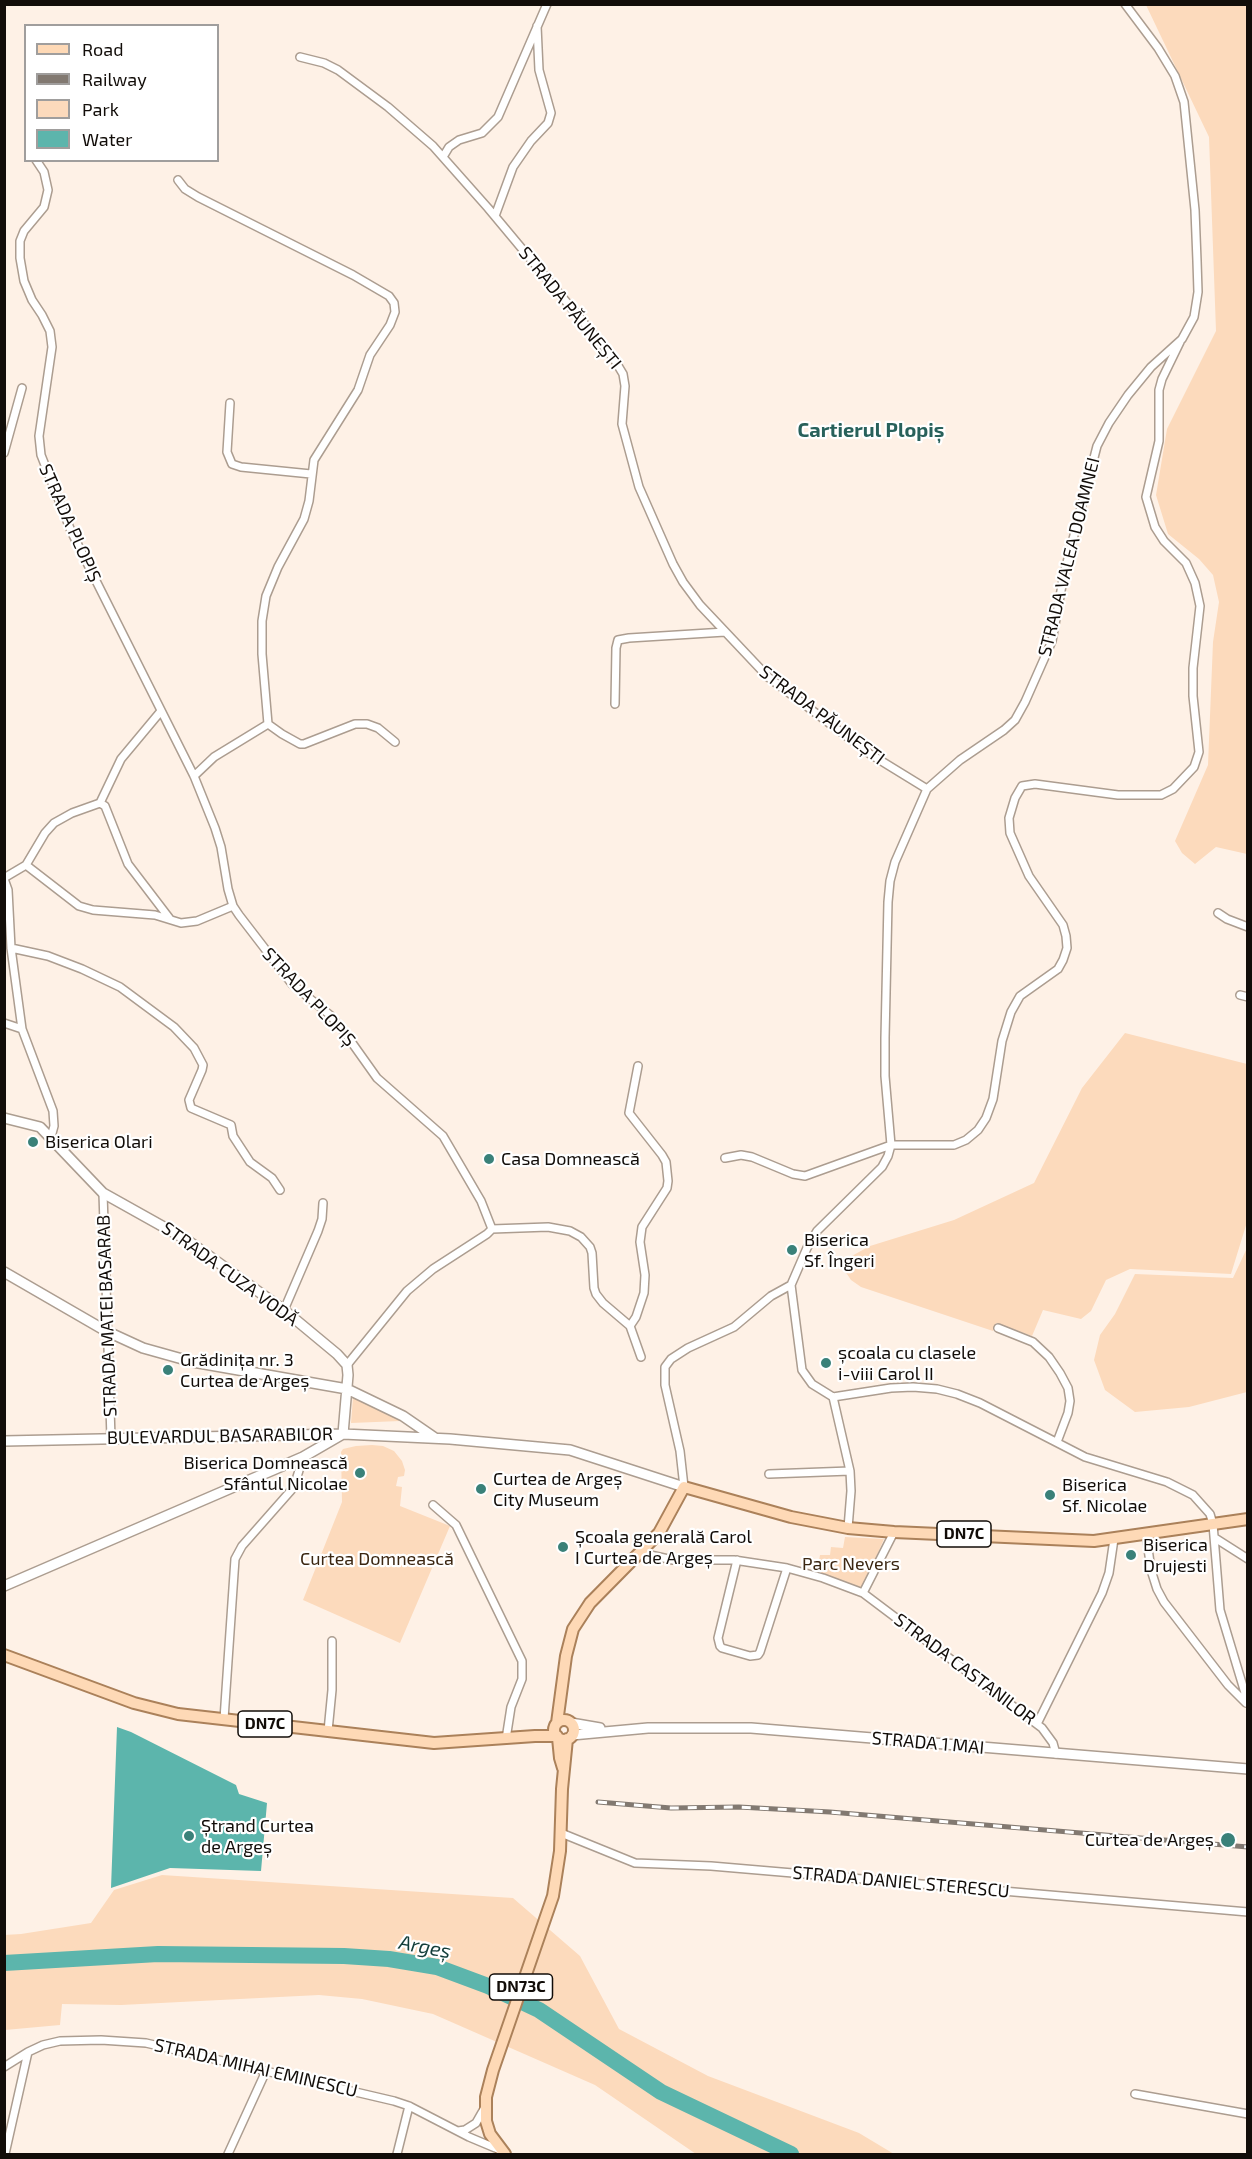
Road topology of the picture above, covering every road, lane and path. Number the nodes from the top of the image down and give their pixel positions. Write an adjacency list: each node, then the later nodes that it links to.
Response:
1 (547, 4): 3 (street)
2 (1125, 4): 9 (street, STRADA VALEA DOAMNEI)
3 (537, 26): 5 (street); 8 (street)
4 (300, 57): 5 (street, STRADA PĂUNEȘTI)
5 (443, 157): 8 (street, STRADA PĂUNEȘTI)
6 (37, 162): 16 (street, STRADA PLOPIȘ)
7 (178, 180): 13 (street)
8 (495, 216): 14 (street, STRADA PĂUNEȘTI)
9 (1182, 339): 20 (street, STRADA VALEA DOAMNEI); 34 (street, STRADA VALEA DOAMNEI)
10 (22, 388): 12 (street)
11 (230, 403): 13 (street)
12 (4, 453)
13 (311, 474): 17 (street)
14 (725, 632): 15 (street); 20 (street, STRADA PĂUNEȘTI)
15 (615, 704)
16 (161, 711): 19 (street, STRADA PLOPIȘ); 21 (street)
17 (268, 724): 18 (street); 19 (street)
18 (395, 742)
19 (194, 776): 24 (street, STRADA PLOPIȘ)
20 (927, 789): 34 (street, STRADA VALEA DOAMNEI)
21 (100, 803): 22 (street); 26 (street)
22 (26, 865): 23 (street); 26 (street)
23 (4, 878): 28 (street)
24 (233, 906): 26 (street); 39 (street, STRADA PLOPIȘ)
25 (1218, 913): 27 (street)
26 (171, 919)
27 (1248, 927)
28 (11, 948): 30 (street); 36 (street)
29 (4, 1023): 30 (street)
30 (22, 1029): 33 (street)
31 (638, 1066): 43 (street)
32 (4, 1118): 33 (main road, STRADA CUZA VODĂ)
33 (51, 1137): 37 (main road, STRADA CUZA VODĂ)
34 (891, 1145): 35 (street, STRADA VALEA DOAMNEI); 41 (street)
35 (725, 1158)
36 (280, 1190)
37 (103, 1193): 42 (main road, STRADA CUZA VODĂ); 45 (street, STRADA MATEI BASARAB)
38 (323, 1203): 42 (street)
39 (492, 1229): 43 (street); 47 (street)
40 (4, 1272): 45 (main road)
41 (791, 1285): 49 (street); 58 (street)
42 (284, 1311): 47 (main road, STRADA CUZA VODĂ)
43 (630, 1326): 46 (street)
44 (998, 1328): 54 (street)
45 (106, 1331): 48 (main road); 51 (street, STRADA MATEI BASARAB)
46 (641, 1357)
47 (347, 1365): 48 (main road)
48 (347, 1389): 50 (main road); 52 (main road)
49 (834, 1397): 54 (street); 56 (street)
50 (343, 1434): 51 (main road, BULEVARDUL BASARABILOR); 52 (main road, BULEVARDUL BASARABILOR); 55 (main road)
51 (111, 1438): 53 (main road, BULEVARDUL BASARABILOR)
52 (435, 1438): 58 (main road, BULEVARDUL BASARABILOR)
53 (4, 1440)
54 (1057, 1442): 61 (street)
55 (303, 1457): 71 (main road); 78 (street)
56 (850, 1471): 57 (street); 62 (street)
57 (769, 1474)
58 (684, 1487): 62 (main road, DN7C); 67 (main road)
59 (433, 1505): 82 (street)
60 (1248, 1519): 61 (main road, DN7C)
61 (1213, 1524): 64 (main road, DN7C); 65 (street)
62 (848, 1528): 63 (main road, DN7C)
63 (894, 1532): 66 (main road, DN7C); 72 (street)
64 (1146, 1534): 66 (main road, DN7C); 76 (street)
65 (1215, 1538): 68 (street); 75 (street)
66 (1114, 1539): 79 (street)
67 (641, 1554): 69 (street, STRADA CASTANILOR); 80 (main road)
68 (1248, 1559)
69 (737, 1560): 70 (street, STRADA CASTANILOR); 70 (street)
70 (787, 1568): 72 (street, STRADA CASTANILOR)
71 (4, 1587)
72 (863, 1593): 79 (street, STRADA CASTANILOR)
73 (333, 1641): 81 (street)
74 (4, 1654): 78 (main road, DN7C)
75 (1239, 1677): 76 (street); 77 (street)
76 (1228, 1685): 77 (street)
77 (1248, 1704)
78 (224, 1719): 81 (main road, DN7C)
79 (1037, 1724): 83 (street, STRADA CASTANILOR)
80 (563, 1730): 82 (main road, DN7C); 83 (main road, STRADA 1 MAI); 85 (main road, DN73C)
81 (328, 1731): 82 (main road, DN7C)
82 (506, 1739)
83 (1056, 1754): 84 (main road, STRADA 1 MAI)
84 (1248, 1769)
85 (561, 1833): 86 (street, STRADA DANIEL STERESCU); 92 (main road, DN73C)
86 (1248, 1912)
87 (28, 2052): 88 (street, STRADA MIHAI EMINESCU); 89 (street, STRADA MIHAI EMINESCU); 96 (street)
88 (4, 2067)
89 (267, 2071): 91 (street, STRADA MIHAI EMINESCU); 97 (street)
90 (1135, 2094): 93 (street)
91 (410, 2106): 94 (street, STRADA MIHAI EMINESCU); 98 (street)
92 (485, 2106): 94 (street, DN73C); 95 (main road, DN73C)
93 (1248, 2114)
94 (457, 2131): 95 (street, STRADA MIHAI EMINESCU)
95 (503, 2152)
96 (5, 2154)
97 (228, 2154)
98 (397, 2154)

